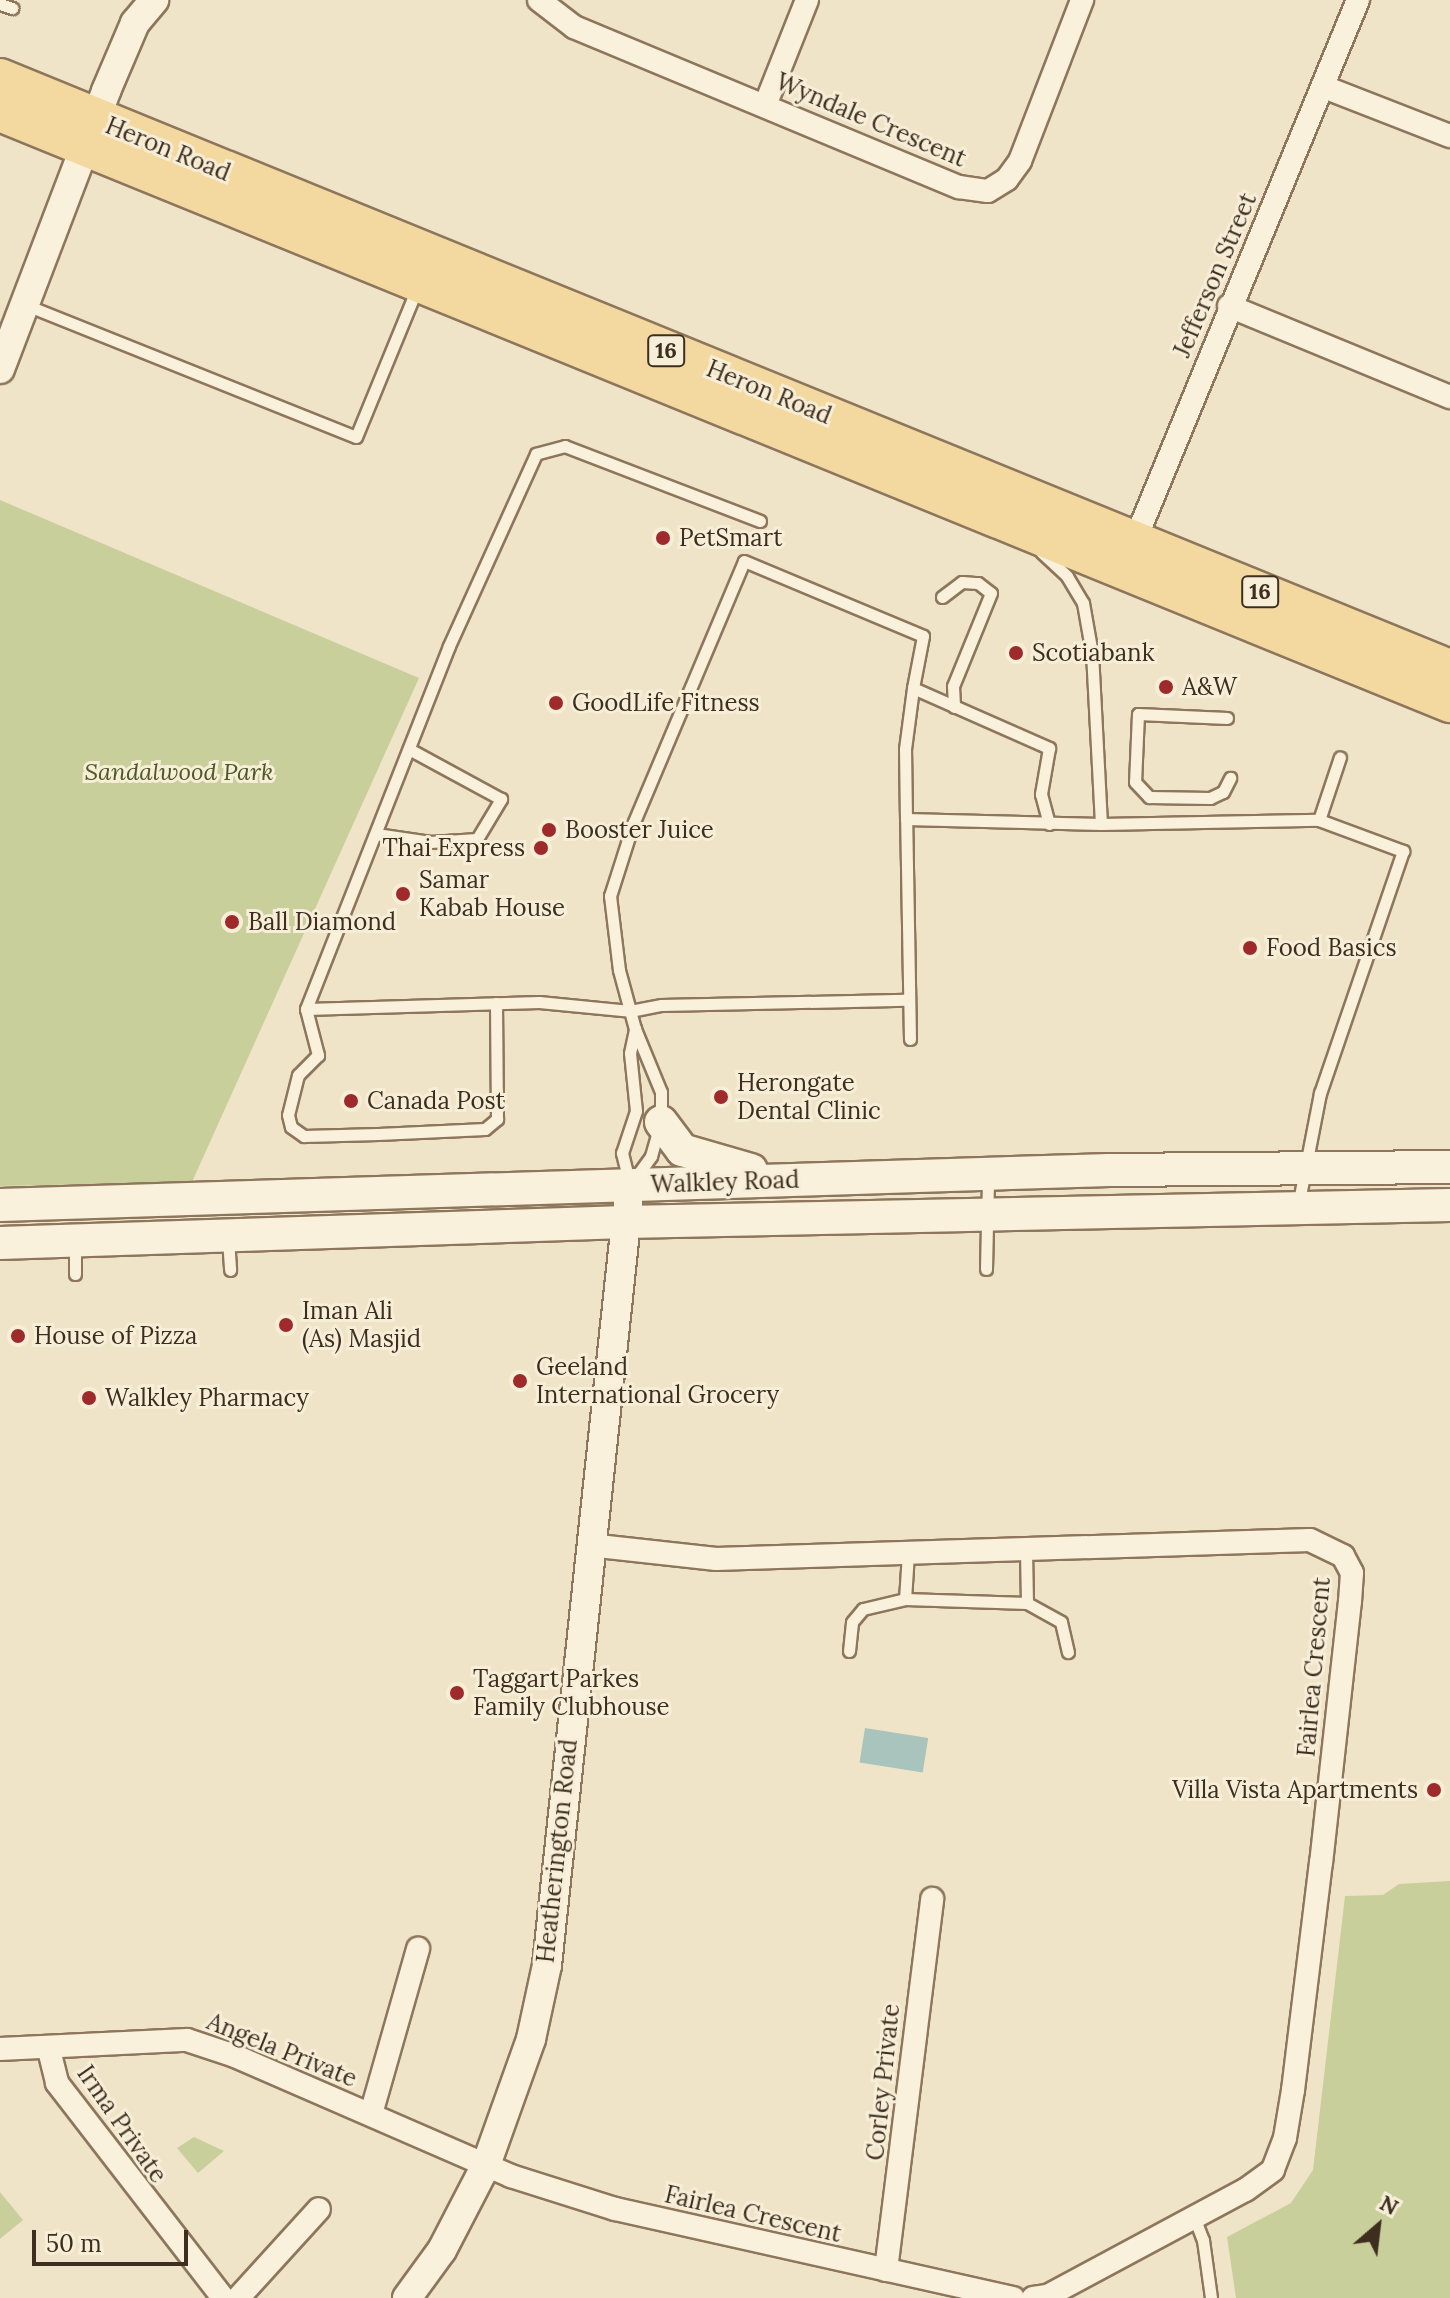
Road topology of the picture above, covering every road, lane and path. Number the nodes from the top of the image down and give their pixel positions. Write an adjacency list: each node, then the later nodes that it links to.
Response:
1 (154, 0): 10 (street)
2 (539, 0): 8 (street, Wyndale Crescent)
3 (807, 0): 8 (street)
4 (1082, 0): 8 (street, Wyndale Crescent)
5 (1358, 0): 7 (street, Jefferson Street)
6 (0, 77): 10 (main road, Heron Road / 16)
7 (1324, 87): 11 (street); 14 (street, Jefferson Street)
8 (766, 103)
9 (0, 113): 10 (main road, Heron Road / 16)
10 (92, 135): 12 (main road, Heron Road / 16); 13 (street); 19 (main road, Heron Road / 16)
11 (1450, 136)
12 (419, 283): 13 (lane); 18 (main road, Heron Road / 16)
13 (26, 305): 15 (street)
14 (1229, 306): 16 (street); 19 (street, Jefferson Street)
15 (0, 369)
16 (1450, 397)
17 (760, 521): 26 (lane)
18 (1015, 528): 19 (main road, Heron Road / 16); 32 (lane)
19 (1128, 558): 21 (main road, Heron Road / 16); 23 (main road, Heron Road / 16)
20 (942, 597): 24 (lane)
21 (1450, 668)
22 (913, 688): 24 (lane); 29 (lane); 37 (lane)
23 (1450, 704)
24 (954, 707): 31 (lane)
25 (1227, 718): 28 (lane)
26 (409, 749): 33 (lane); 33 (lane)
27 (1340, 757): 30 (lane)
28 (1230, 778)
29 (906, 819): 31 (lane); 34 (lane)
30 (1319, 820): 32 (lane); 42 (lane)
31 (1049, 824): 32 (lane)
32 (1101, 824)
33 (376, 834): 36 (lane)
34 (906, 1000): 37 (lane); 39 (lane)
35 (496, 1003): 36 (lane); 36 (lane); 37 (lane)
36 (306, 1009)
37 (630, 1011): 38 (lane)
38 (635, 1029): 40 (lane); 45 (lane)
39 (910, 1039)
40 (661, 1122): 44 (main road); 45 (lane)
41 (1450, 1167): 42 (main road, Walkley Road)
42 (1303, 1170): 43 (main road, Walkley Road); 48 (lane)
43 (989, 1174): 44 (main road, Walkley Road); 49 (lane)
44 (806, 1180): 45 (main road, Walkley Road)
45 (630, 1185): 46 (main road, Walkley Road); 50 (street, Heatherington Road)
46 (0, 1205)
47 (1450, 1205): 48 (main road, Walkley Road)
48 (1298, 1208): 49 (main road, Walkley Road)
49 (987, 1214): 50 (main road, Walkley Road); 54 (lane)
50 (625, 1222): 51 (main road, Walkley Road); 57 (street, Heatherington Road)
51 (228, 1235): 52 (main road, Walkley Road); 55 (lane)
52 (75, 1241): 53 (main road, Walkley Road); 56 (lane)
53 (0, 1243)
54 (986, 1269)
55 (230, 1270)
56 (75, 1274)
57 (589, 1545): 59 (street, Fairlea Crescent); 69 (street, Heatherington Road)
58 (1026, 1550): 59 (street, Fairlea Crescent); 61 (lane); 71 (street, Fairlea Crescent)
59 (908, 1553): 60 (lane)
60 (905, 1599): 61 (lane); 62 (lane)
61 (1027, 1603): 63 (lane)
62 (849, 1651)
63 (1068, 1652)
64 (932, 1899): 72 (street, Corley Private)
65 (418, 1949): 68 (street)
66 (0, 2049): 67 (street, Angela Private)
67 (49, 2050): 68 (street, Angela Private); 74 (street, Irma Private)
68 (371, 2114): 69 (street, Angela Private)
69 (486, 2165): 72 (street, Fairlea Crescent); 76 (street, Heatherington Road)
70 (319, 2209): 75 (street)
71 (1193, 2215): 73 (street, Fairlea Crescent); 78 (lane)
72 (886, 2270): 77 (street, Fairlea Crescent)
73 (1043, 2297)
74 (223, 2298)
75 (238, 2298)
76 (407, 2298)
77 (1013, 2298)
78 (1211, 2298)

